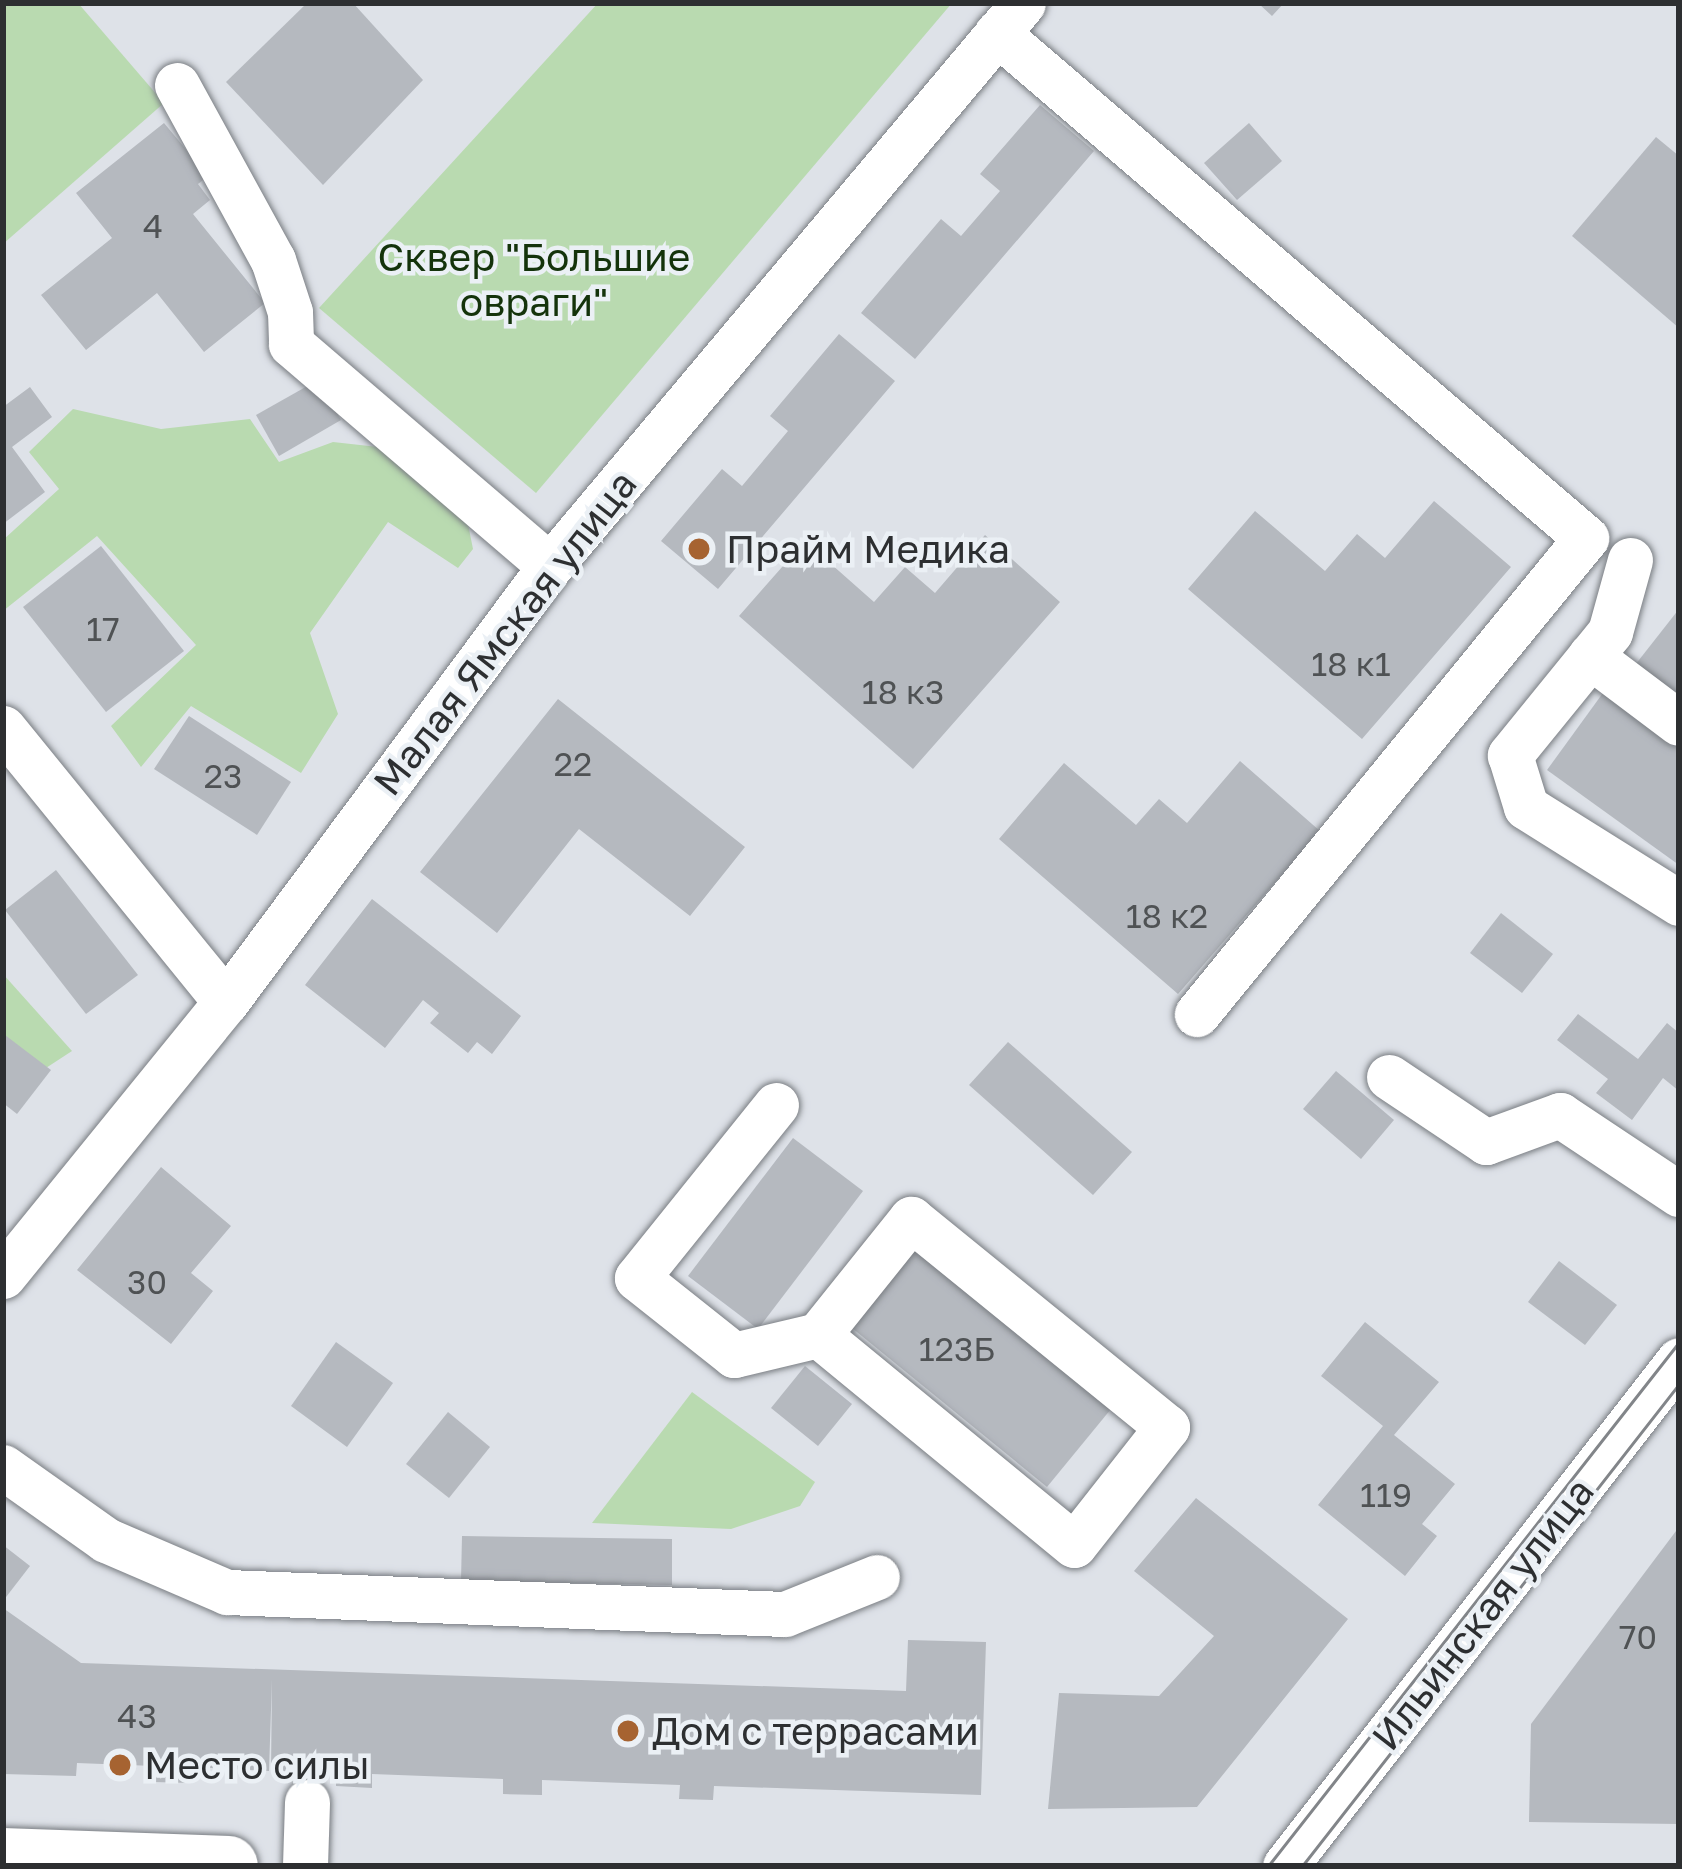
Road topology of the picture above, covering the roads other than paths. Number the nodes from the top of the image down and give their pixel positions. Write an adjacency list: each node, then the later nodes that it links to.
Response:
1 (1010, 18): 4 (street, Малая Ямская улица); 10 (street)
2 (177, 85): 4 (street)
3 (1630, 560): 5 (street)
4 (550, 566): 9 (street, Малая Ямская улица)
5 (1590, 656): 6 (street); 8 (street)
6 (1679, 723)
7 (3, 728): 9 (street)
8 (1679, 903)
9 (226, 1002): 14 (street, Малая Ямская улица)
10 (1197, 1014)
11 (1389, 1076): 13 (street)
12 (776, 1105): 15 (street)
13 (1679, 1195)
14 (3, 1276)
15 (818, 1335): 15 (street)
16 (1679, 1360): 23 (street, Ильинская улица)
17 (3, 1467): 18 (street)
18 (877, 1577)
19 (307, 1802): 22 (street)
20 (3, 1858): 21 (main road)
21 (228, 1866)
22 (305, 1866)
23 (1285, 1866)

